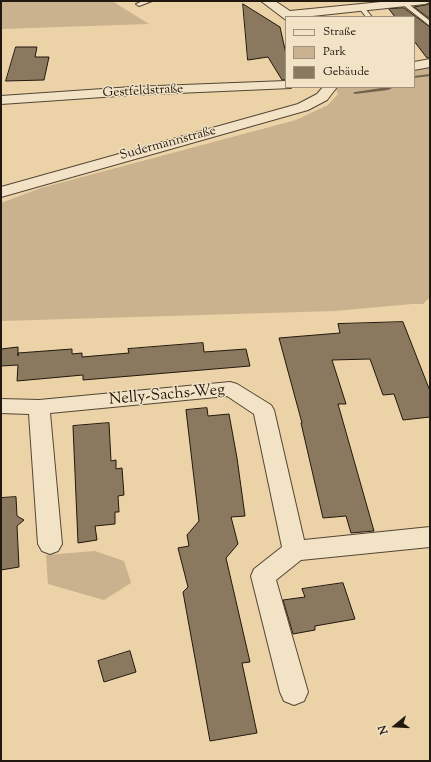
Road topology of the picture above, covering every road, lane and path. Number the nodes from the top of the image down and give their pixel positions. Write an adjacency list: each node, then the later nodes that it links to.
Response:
1 (149, 1): 5 (lane)
2 (267, 1): 7 (street)
3 (426, 1): 4 (street)
4 (404, 3): 6 (street); 8 (lane)
5 (139, 4)
6 (365, 12): 7 (street)
7 (289, 16)
8 (430, 24)
9 (430, 63): 10 (street)
10 (415, 66)
11 (285, 85): 13 (street, Gestfeldstraße)
12 (329, 88): 14 (street, Sudermannstraße)
13 (1, 100)
14 (1, 192)
15 (1, 406): 16 (street, Nelly-Sachs-Weg)
16 (39, 407): 18 (street); 19 (street, Nelly-Sachs-Weg)
17 (430, 537): 19 (street)
18 (50, 544)
19 (295, 551): 20 (street)
20 (294, 692)

